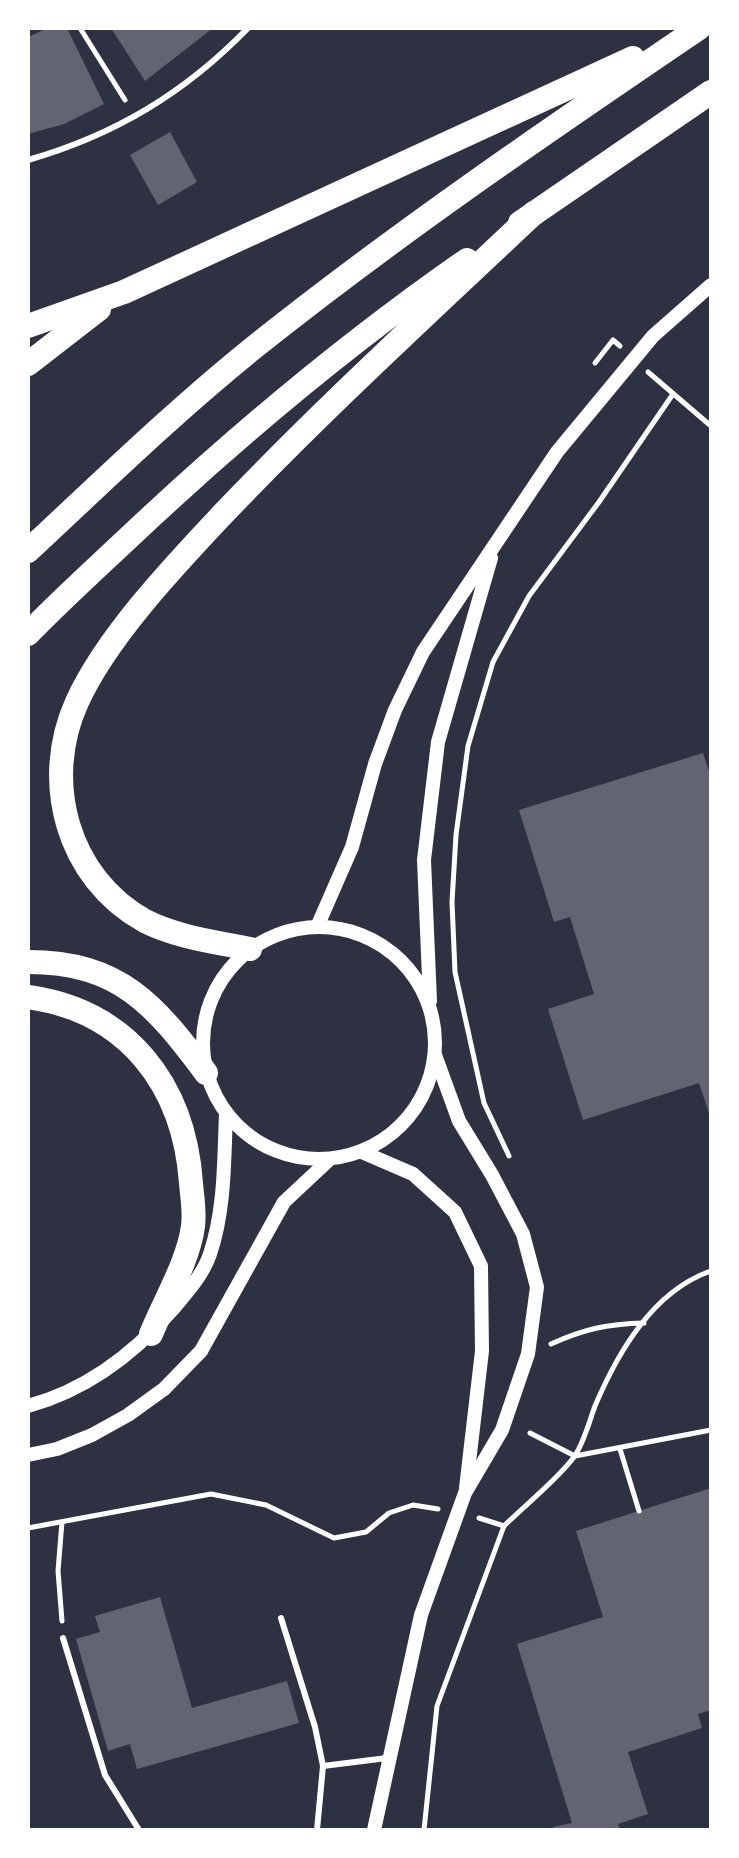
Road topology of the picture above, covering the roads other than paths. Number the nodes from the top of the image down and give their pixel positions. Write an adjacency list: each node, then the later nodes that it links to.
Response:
1 (248, 28): 4 (lane)
2 (698, 28): 7 (highway); 11 (highway)
3 (711, 92): 5 (highway)
4 (28, 160)
5 (534, 213): 12 (highway); 14 (highway)
6 (711, 285): 10 (street)
7 (124, 292): 8 (highway); 9 (highway)
8 (28, 326)
9 (28, 364)
10 (495, 546): 13 (street); 17 (street)
11 (28, 551)
12 (28, 634)
13 (317, 927): 14 (street); 17 (street)
14 (250, 949): 19 (street)
15 (28, 962): 19 (highway)
16 (28, 997): 23 (highway)
17 (430, 1008): 18 (street)
18 (435, 1055): 21 (street); 26 (street)
19 (206, 1073): 20 (street)
20 (226, 1114): 22 (street); 23 (street)
21 (362, 1152): 22 (street); 26 (street)
22 (330, 1159): 25 (street)
23 (151, 1334): 24 (street)
24 (28, 1406)
25 (28, 1455)
26 (465, 1493): 29 (street)
27 (281, 1618): 30 (lane)
28 (63, 1638): 31 (lane)
29 (390, 1758): 30 (lane); 33 (street)
30 (323, 1766): 32 (lane)
31 (139, 1830)
32 (317, 1830)
33 (374, 1830)

